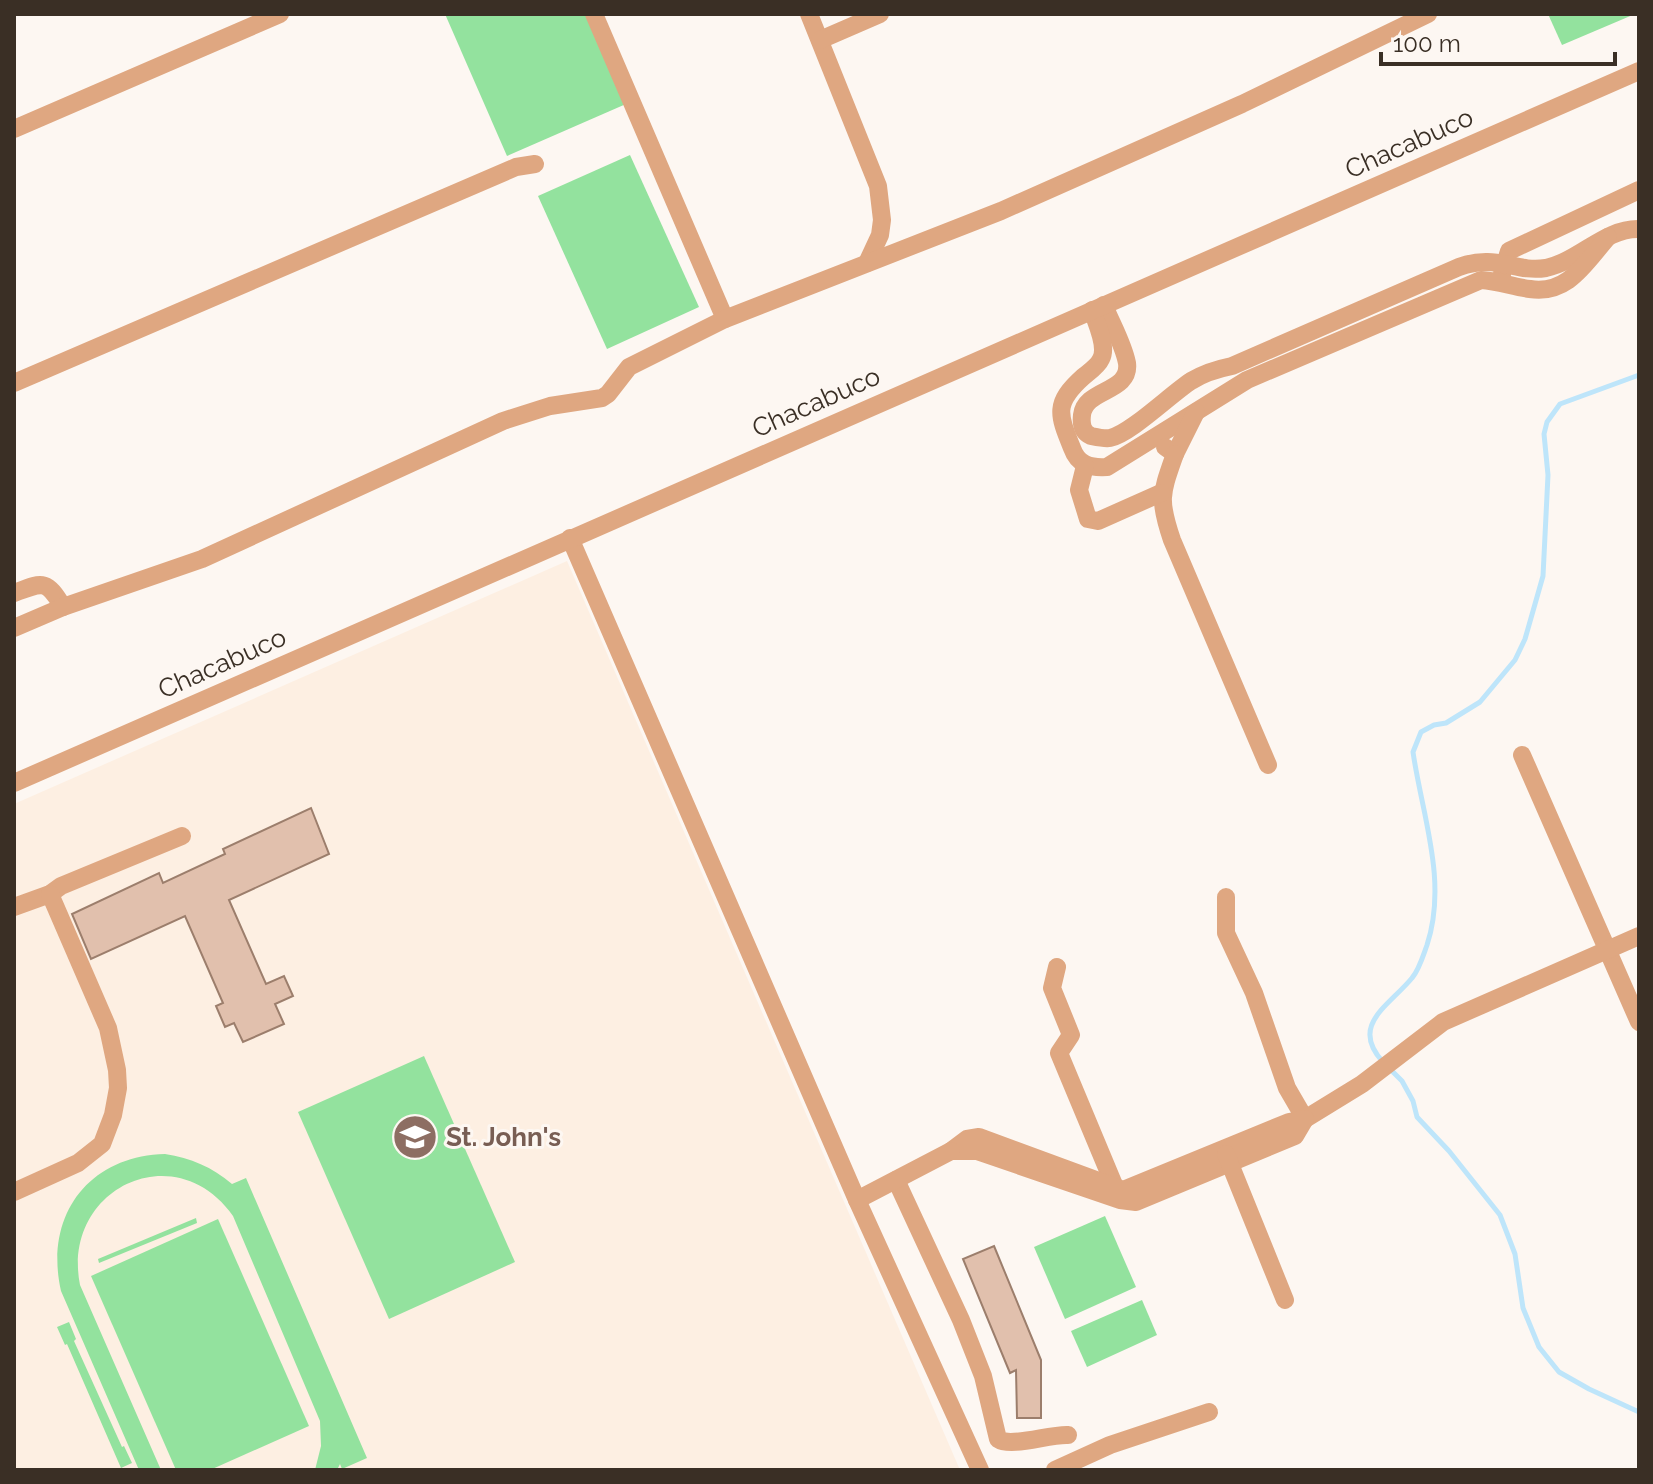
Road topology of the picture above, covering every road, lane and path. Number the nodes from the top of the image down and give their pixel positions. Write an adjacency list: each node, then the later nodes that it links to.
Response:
1 (280, 14): 8 (street)
2 (594, 14): 15 (street)
3 (809, 14): 6 (street)
4 (880, 14): 6 (street)
5 (1428, 14): 12 (street)
6 (820, 40): 12 (street)
7 (1639, 71): 14 (street, Chacabuco)
8 (14, 129)
9 (535, 164): 18 (street)
10 (1639, 190): 13 (street)
11 (1639, 229): 13 (street)
12 (867, 263): 15 (street)
13 (1502, 272): 16 (street); 19 (street)
14 (1098, 308): 21 (street); 24 (street); 26 (street, Chacabuco)
15 (725, 319): 28 (street)
16 (1218, 369): 17 (street); 19 (street)
17 (1197, 378): 20 (street); 21 (street)
18 (14, 383)
19 (1228, 390): 20 (street)
20 (1203, 406): 22 (street); 23 (street)
21 (1136, 422): 22 (street)
22 (1152, 438): 23 (street); 24 (street)
23 (1175, 454): 25 (street)
24 (1085, 466): 25 (street)
25 (1161, 493): 31 (street)
26 (570, 538): 32 (street, Chacabuco); 46 (street)
27 (14, 593): 28 (street)
28 (63, 607): 29 (street)
29 (14, 628)
30 (1522, 755): 38 (street)
31 (1268, 765)
32 (14, 783)
33 (182, 836): 34 (street)
34 (50, 894): 36 (street); 44 (street)
35 (1226, 897): 41 (street)
36 (14, 907)
37 (1639, 936): 38 (street)
38 (1608, 949): 40 (street); 41 (street)
39 (1057, 967): 45 (street)
40 (1639, 1022)
41 (1305, 1119): 42 (street)
42 (1227, 1157): 45 (street); 47 (street)
43 (896, 1180): 45 (street); 46 (street); 49 (street)
44 (14, 1192)
45 (1118, 1194)
46 (857, 1200): 50 (street)
47 (1285, 1300)
48 (1209, 1412): 51 (street)
49 (1068, 1435)
50 (980, 1470)
51 (1055, 1470)

